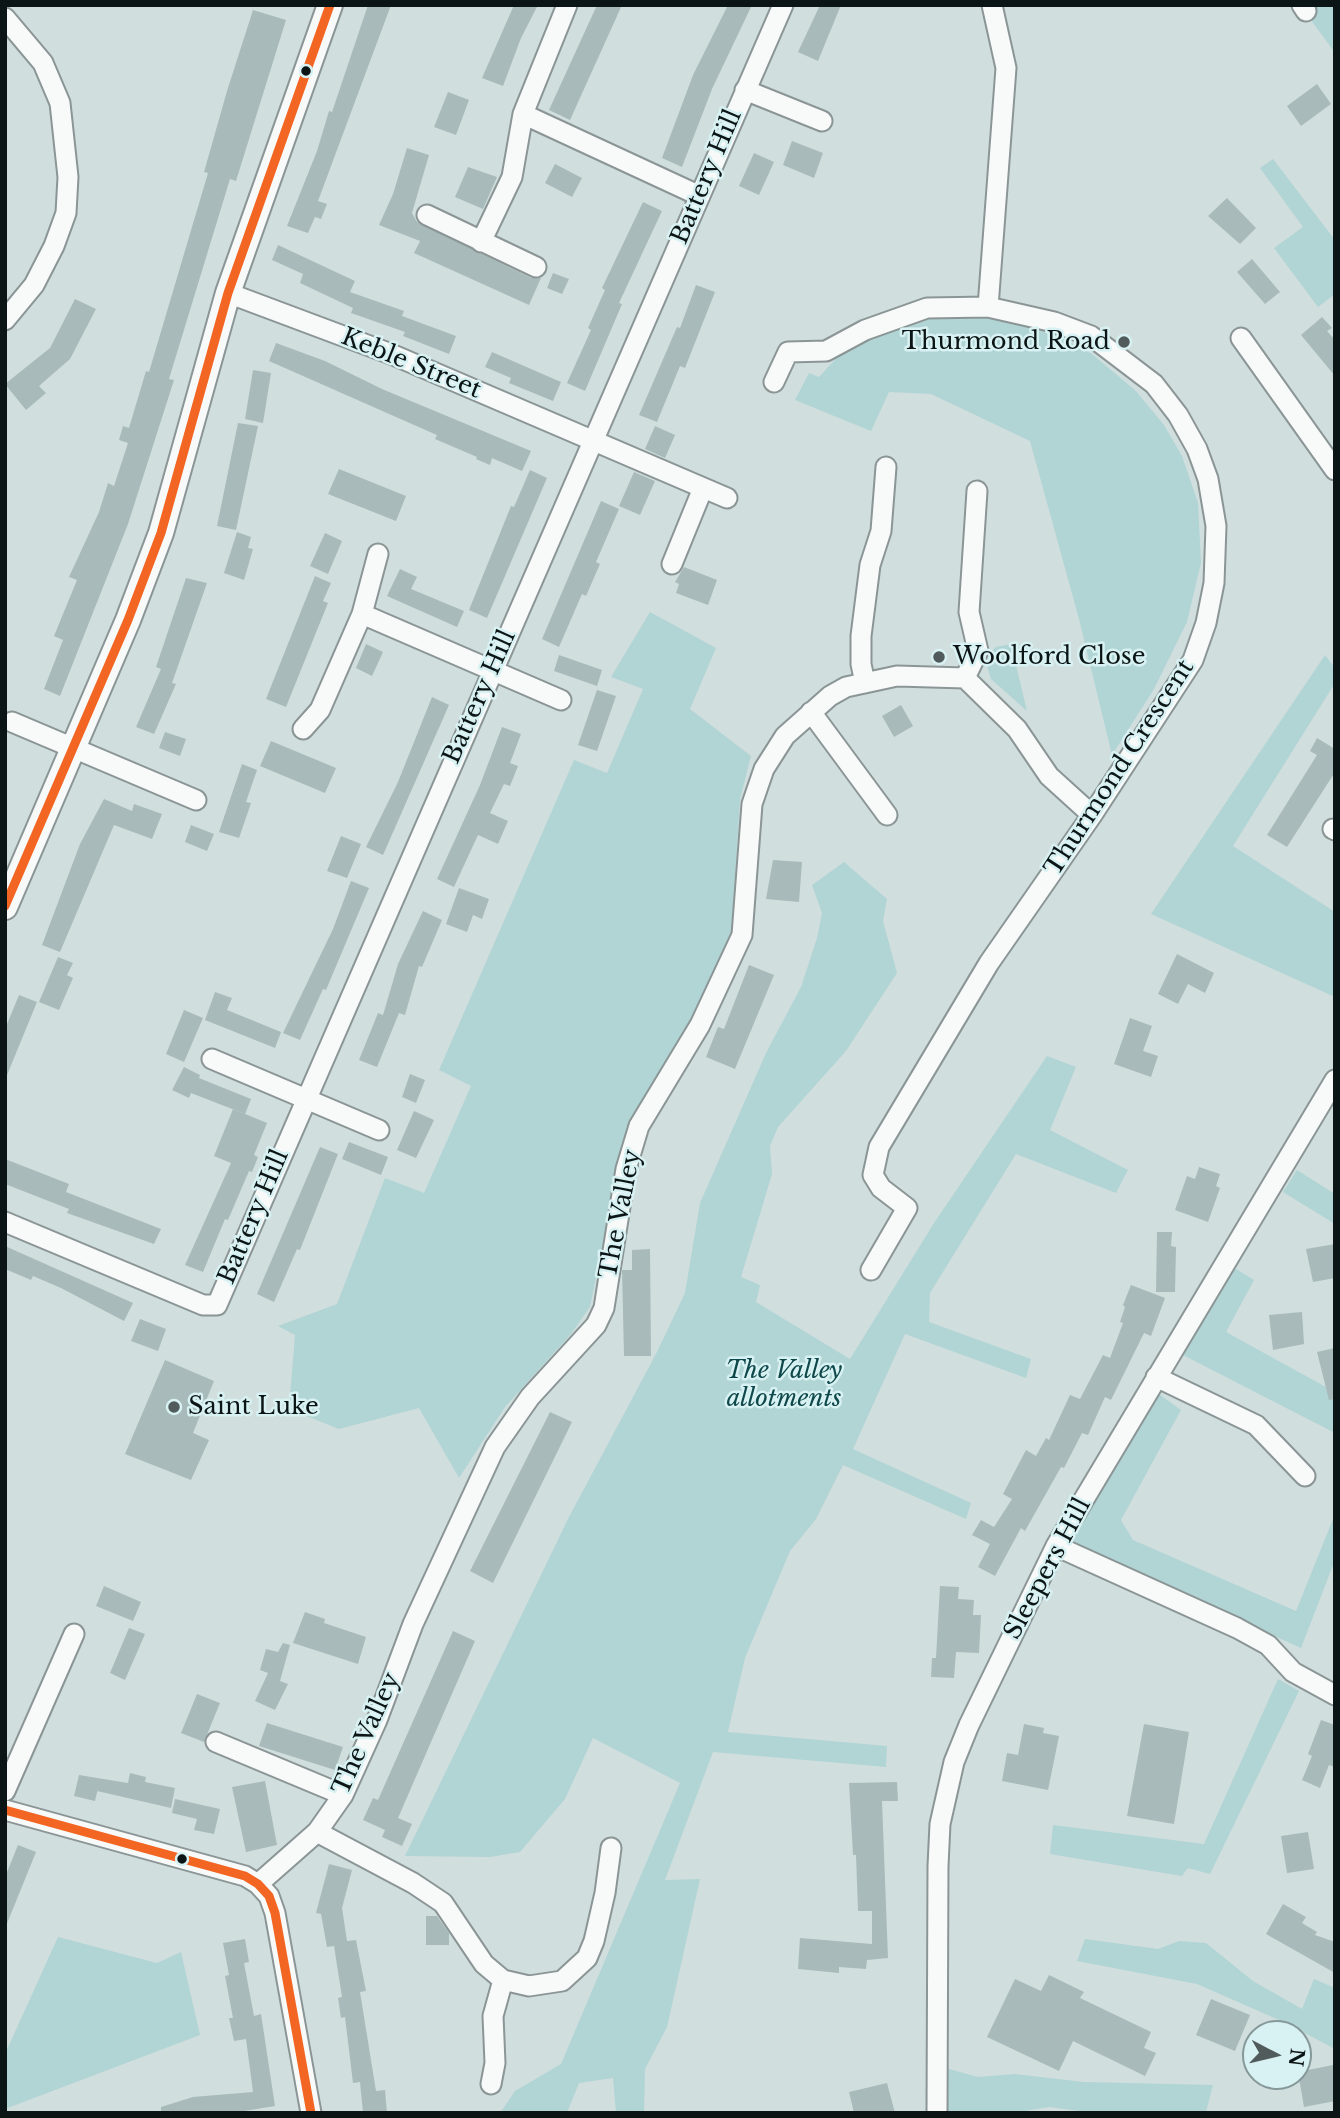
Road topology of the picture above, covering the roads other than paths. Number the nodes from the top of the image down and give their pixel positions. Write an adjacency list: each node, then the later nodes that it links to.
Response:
1 (330, 5): 13 (street)
2 (567, 5): 7 (street)
3 (783, 5): 6 (street, Battery Hill)
4 (992, 5): 14 (street)
5 (5, 18): 15 (street)
6 (745, 90): 8 (street, Battery Hill); 9 (street, Battery Hill)
7 (523, 114): 9 (street); 11 (street)
8 (822, 121)
9 (700, 196): 18 (street, Battery Hill)
10 (427, 215): 11 (street)
11 (481, 242): 12 (street)
12 (536, 267)
13 (228, 293): 18 (street, Keble Street); 34 (street)
14 (988, 307): 17 (street, Thurmond Crescent); 37 (street, Thurmond Crescent)
15 (5, 320)
16 (1241, 338): 20 (street)
17 (774, 382)
18 (592, 441): 21 (street, Keble Street); 27 (street, Battery Hill)
19 (886, 467): 29 (street)
20 (1335, 470)
21 (703, 488): 23 (street, Keble Street); 25 (street)
22 (977, 491): 28 (street)
23 (727, 498)
24 (378, 554): 26 (street)
25 (672, 564)
26 (362, 614): 27 (street); 33 (street)
27 (492, 669): 30 (street); 41 (street, Battery Hill)
28 (965, 678): 29 (street, The Valley); 37 (street)
29 (865, 683): 31 (street, The Valley)
30 (561, 700)
31 (811, 712): 36 (street); 52 (street, The Valley)
32 (12, 722): 34 (street)
33 (303, 729)
34 (73, 750): 35 (street); 38 (street)
35 (197, 800)
36 (887, 815)
37 (1092, 815): 44 (street, Thurmond Crescent)
38 (5, 907)
39 (212, 1059): 41 (street)
40 (1335, 1080): 45 (street, Sleepers Hill)
41 (304, 1099): 42 (street); 43 (street, Battery Hill)
42 (379, 1130)
43 (5, 1222)
44 (871, 1270)
45 (1156, 1377): 46 (street); 47 (street, Sleepers Hill)
46 (1305, 1476)
47 (1056, 1546): 49 (street); 60 (street, Sleepers Hill)
48 (74, 1634): 51 (street)
49 (1335, 1695)
50 (216, 1742): 52 (street)
51 (5, 1791)
52 (343, 1795): 54 (street, The Valley)
53 (5, 1810): 56 (street)
54 (317, 1832): 56 (street, The Valley); 57 (street)
55 (611, 1848): 57 (street)
56 (258, 1884): 59 (street)
57 (503, 1980): 58 (street)
58 (491, 2084)
59 (311, 2113)
60 (937, 2113)

